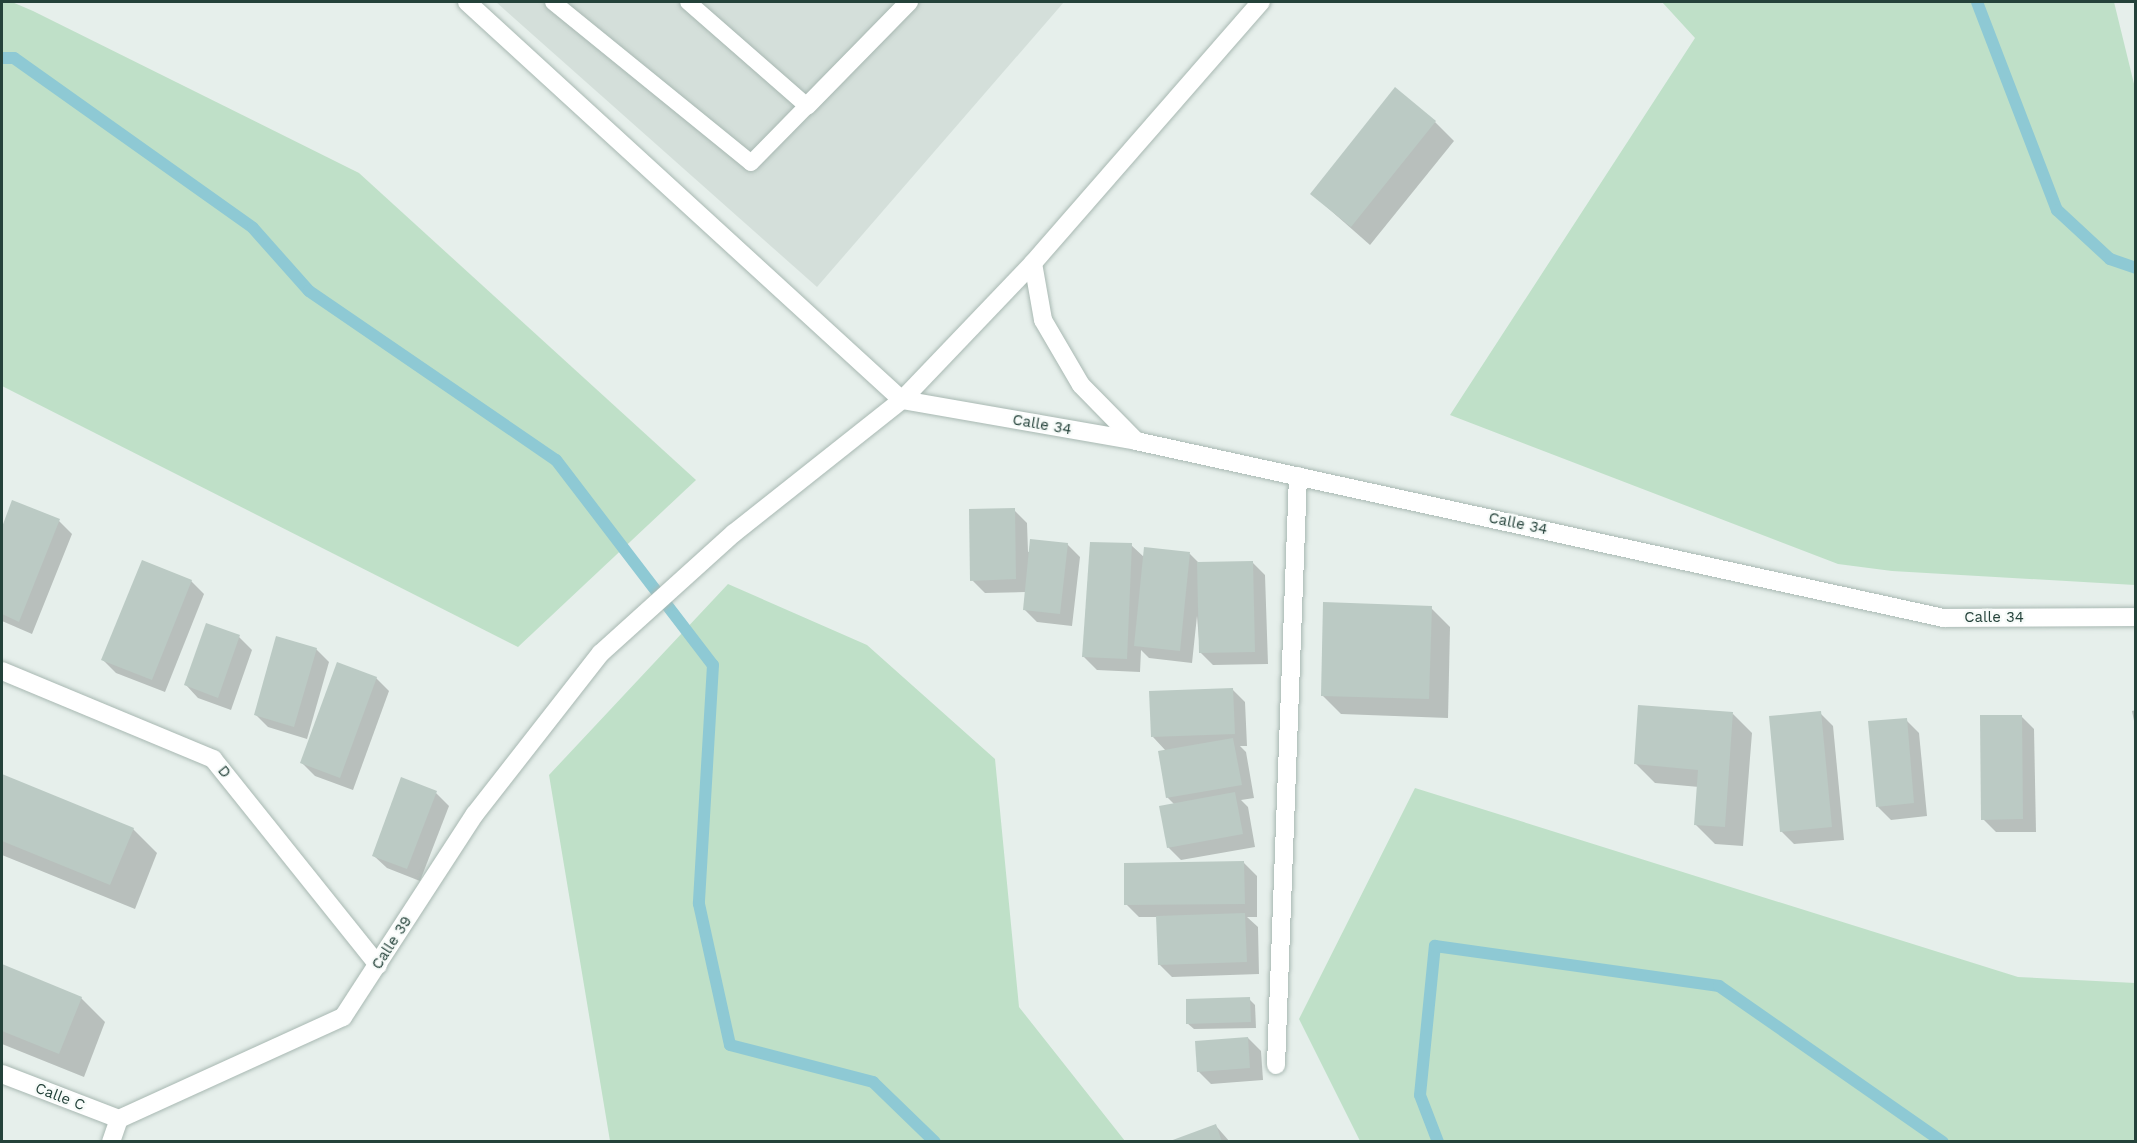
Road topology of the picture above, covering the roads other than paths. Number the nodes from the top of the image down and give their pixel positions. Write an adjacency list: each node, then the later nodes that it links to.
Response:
1 (467, 2): 8 (street)
2 (553, 2): 6 (lane)
3 (688, 2): 6 (lane)
4 (909, 2): 6 (street)
5 (1261, 2): 7 (street, Calle 39)
6 (807, 106)
7 (1033, 263): 8 (street, Calle 39); 9 (street)
8 (902, 400): 9 (street, Calle 34); 13 (street, Calle 39)
9 (1136, 441): 10 (street, Calle 34)
10 (1298, 476): 11 (street, Calle 34); 14 (street)
11 (2136, 617)
12 (2, 671): 13 (street, D)
13 (378, 965): 16 (street, Calle 39)
14 (1276, 1065)
15 (2, 1074): 16 (street, Calle C)
16 (119, 1119): 17 (street)
17 (111, 1142)

